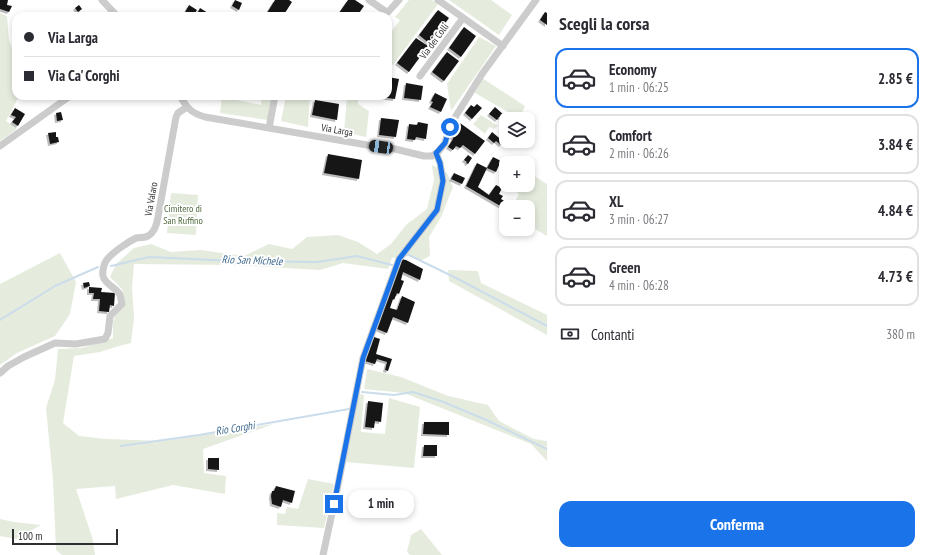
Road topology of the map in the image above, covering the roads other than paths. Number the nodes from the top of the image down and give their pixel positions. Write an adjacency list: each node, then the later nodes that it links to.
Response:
1 (102, 0): 6 (street)
2 (369, 0): 3 (street)
3 (399, 0)
4 (438, 0): 7 (street, Via dei Colli)
5 (536, 0): 8 (street)
6 (113, 12)
7 (463, 18): 8 (street, Via dei Colli); 9 (street, Via dei Colli)
8 (503, 46): 16 (street)
9 (420, 76)
10 (64, 100): 15 (street)
11 (183, 100): 13 (street, Via Larga)
12 (274, 100): 14 (street)
13 (187, 107): 14 (street, Via Larga); 17 (street, Via Valaro)
14 (269, 128): 16 (street, Via Larga)
15 (0, 146)
16 (436, 153): 18 (street)
17 (0, 372)
18 (324, 555)

